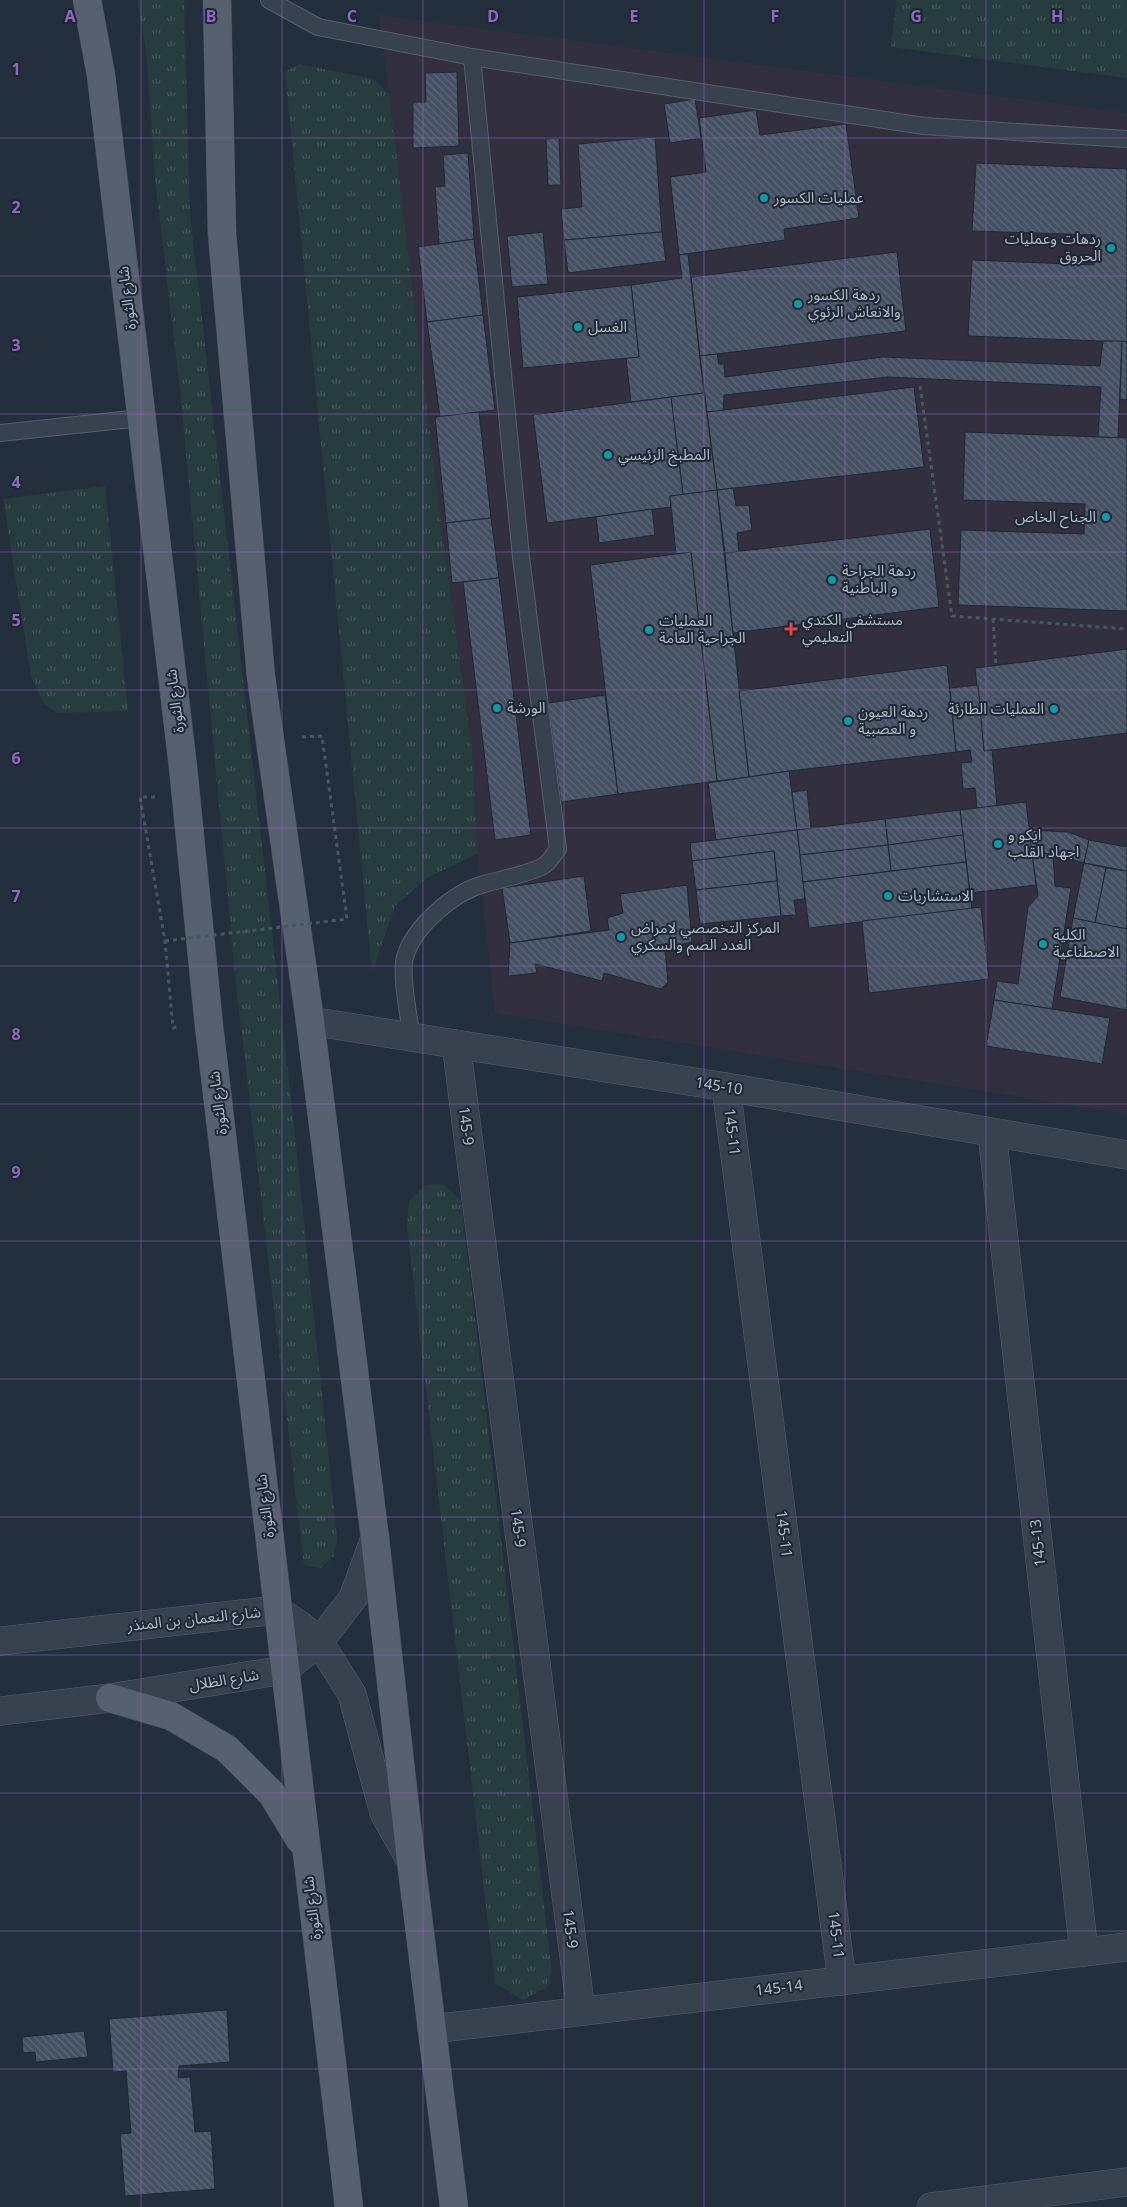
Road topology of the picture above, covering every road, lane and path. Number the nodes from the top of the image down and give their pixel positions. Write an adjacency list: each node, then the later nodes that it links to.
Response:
1 (87, 0): 7 (main road, شارع الثورة)
2 (217, 0): 15 (main road)
3 (269, 0): 4 (lane)
4 (472, 57): 5 (lane); 17 (lane)
5 (1127, 139)
6 (920, 386): 9 (path)
7 (141, 418): 8 (lane); 23 (main road, شارع الثورة)
8 (0, 433)
9 (993, 619): 10 (path); 11 (path)
10 (1127, 629)
11 (996, 666)
12 (322, 736): 14 (path, bridge)
13 (140, 796): 14 (path)
14 (165, 941): 16 (path)
15 (310, 1021): 17 (street, 145-10); 22 (main road)
16 (173, 1028)
17 (412, 1037): 18 (street, 145-10)
18 (456, 1044): 19 (street, 145-10); 34 (street, 145-9)
19 (726, 1087): 20 (street, 145-10); 33 (street, 145-11)
20 (992, 1133): 21 (street, 145-10); 32 (street, 145-13)
21 (1127, 1155)
22 (375, 1538): 25 (street, شارع الظلال); 30 (main road)
23 (277, 1610): 24 (street, شارع النعمان بن المنذر); 25 (street, شارع النعمان بن المنذر); 26 (main road, شارع الثورة)
24 (0, 1641)
25 (319, 1642): 26 (street, شارع الظلال); 30 (street, شارع النعمان بن المنذر)
26 (284, 1670): 27 (street, شارع الظلال); 29 (main road, شارع الثورة)
27 (110, 1698): 28 (street, شارع الظلال); 29 (main road)
28 (0, 1711)
29 (305, 1849): 37 (main road, شارع الثورة)
30 (411, 1861): 35 (main road)
31 (1127, 1947): 32 (street, 145-14)
32 (1084, 1952): 33 (street, 145-14)
33 (842, 1981): 34 (street, 145-14)
34 (580, 2011): 35 (street, 145-14)
35 (432, 2029): 38 (main road)
36 (1127, 2182): 39 (street)
37 (348, 2207)
38 (454, 2207)
39 (931, 2207)

